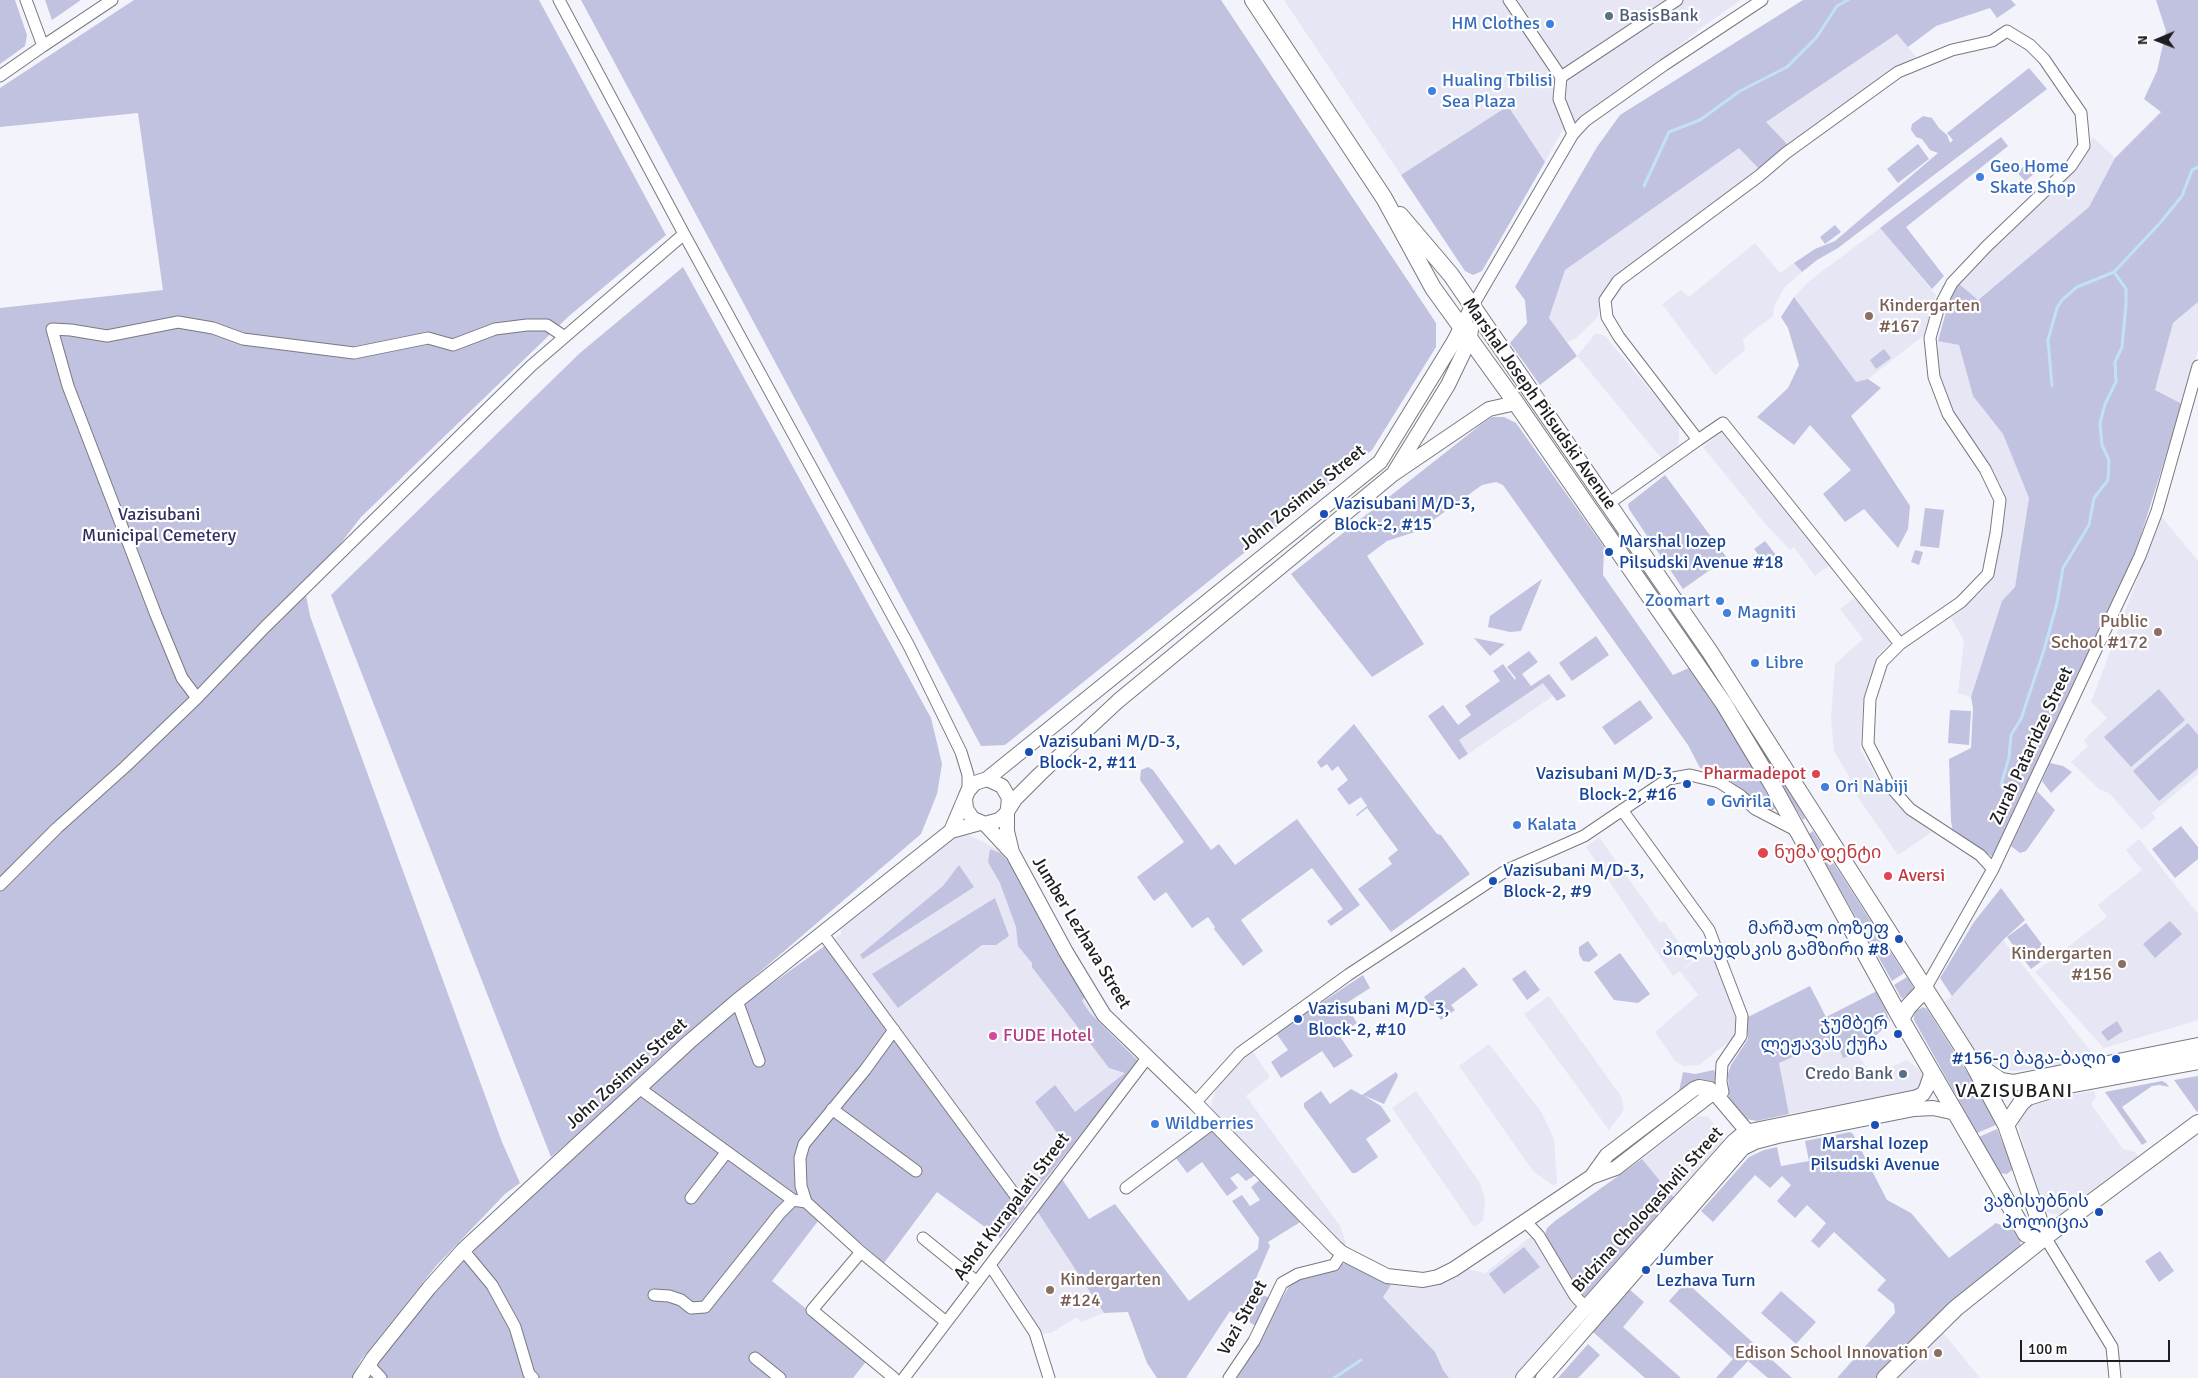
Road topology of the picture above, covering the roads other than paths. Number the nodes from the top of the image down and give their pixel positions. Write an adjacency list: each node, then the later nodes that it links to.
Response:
1 (26, 0): 8 (street)
2 (112, 0): 8 (street)
3 (559, 0): 13 (street)
4 (1253, 0): 12 (main road, Marshal Joseph Pilsudski Avenue)
5 (1509, 0): 10 (street)
6 (1678, 0): 10 (street)
7 (1762, 0): 11 (street)
8 (43, 46): 9 (street)
9 (0, 76)
10 (1561, 77): 11 (street)
11 (1573, 134): 14 (street)
12 (1384, 198): 14 (main road, Marshal Joseph Pilsudski Avenue); 15 (main road, Marshal Joseph Pilsudski Avenue)
13 (684, 234): 16 (street); 26 (street)
14 (1472, 306): 15 (street, John Zosimus Street); 22 (main road, Marshal Joseph Pilsudski Avenue)
15 (1466, 333): 18 (main road, Marshal Joseph Pilsudski Avenue); 20 (street, John Zosimus Street); 21 (street, John Zosimus Street)
16 (565, 337): 25 (street); 25 (street)
17 (2198, 366): 36 (street, Zurab Pataridze Street)
18 (1516, 403): 21 (street, John Zosimus Street); 23 (main road, Marshal Joseph Pilsudski Avenue)
19 (1698, 440): 22 (street); 24 (street); 24 (street)
20 (1370, 470): 21 (street); 27 (street, John Zosimus Street)
21 (1387, 480): 29 (street, John Zosimus Street)
22 (1608, 504): 23 (main road); 31 (main road, Marshal Joseph Pilsudski Avenue)
23 (1593, 514): 34 (main road, Marshal Joseph Pilsudski Avenue)
24 (1900, 644): 36 (street)
25 (197, 698): 37 (street)
26 (961, 752): 27 (street); 28 (street)
27 (986, 780): 28 (street); 29 (street)
28 (967, 794): 32 (street); 33 (street, John Zosimus Street)
29 (1008, 810): 32 (street); 35 (street, Jumber Lezhava Street)
30 (1622, 810): 34 (street); 50 (street); 51 (street)
31 (1817, 819): 34 (main road); 39 (main road, Marshal Joseph Pilsudski Avenue)
32 (982, 823): 33 (street, John Zosimus Street); 35 (street, Jumber Lezhava Street)
33 (951, 831): 38 (street, John Zosimus Street)
34 (1796, 831): 41 (main road, Marshal Joseph Pilsudski Avenue)
35 (1012, 852): 44 (street, Jumber Lezhava Street)
36 (1993, 869): 39 (street, Zurab Pataridze Street)
37 (0, 885)
38 (823, 934): 40 (street, John Zosimus Street); 42 (street)
39 (1925, 988): 41 (main road); 47 (main road, Marshal Joseph Pilsudski Avenue)
40 (736, 1001): 45 (street); 49 (street, John Zosimus Street)
41 (1901, 1019): 48 (main road, Marshal Joseph Pilsudski Avenue)
42 (894, 1030): 52 (street); 63 (street)
43 (2198, 1046): 47 (main road, Marshal Joseph Pilsudski Avenue)
44 (1147, 1058): 51 (street, Jumber Lezhava Street); 74 (street, Ashot Kurapalati Street)
45 (759, 1061)
46 (2198, 1061): 56 (main road)
47 (1972, 1062): 56 (main road, Marshal Joseph Pilsudski Avenue)
48 (1932, 1072): 53 (main road, Marshal Joseph Pilsudski Avenue); 57 (street, Bidzina Choloqashvili Street)
49 (639, 1088): 58 (street); 70 (street, John Zosimus Street)
50 (1717, 1095): 57 (street); 67 (street, Jumber Lezhava Street)
51 (1195, 1102): 54 (street, Jumber Lezhava Street)
52 (832, 1110): 61 (street); 66 (street)
53 (1956, 1113): 57 (street, Bidzina Choloqashvili Street); 60 (main road, Marshal Joseph Pilsudski Avenue)
54 (1214, 1122): 62 (street); 72 (street, Jumber Lezhava Street)
55 (2198, 1122): 68 (main road)
56 (2006, 1125): 59 (main road, Marshal Joseph Pilsudski Avenue)
57 (1752, 1136): 73 (street, Bidzina Choloqashvili Street)
58 (726, 1154): 64 (street); 65 (street)
59 (2020, 1166): 60 (main road); 68 (main road, Marshal Joseph Pilsudski Avenue)
60 (1988, 1167): 68 (main road, Marshal Joseph Pilsudski Avenue)
61 (916, 1171)
62 (1126, 1188)
63 (1019, 1196)
64 (691, 1198)
65 (793, 1200): 66 (street); 76 (street)
66 (806, 1202): 71 (street)
67 (1526, 1222): 72 (street, Jumber Lezhava Street); 77 (street)
68 (2045, 1236): 92 (main road); 93 (street)
69 (923, 1238): 75 (street)
70 (463, 1250): 81 (street, John Zosimus Street); 84 (street)
71 (861, 1252): 79 (street); 86 (street)
72 (1342, 1253): 89 (street, Vazi Street)
73 (1640, 1257): 77 (street, Bidzina Choloqashvili Street); 78 (street, Bidzina Choloqashvili Street)
74 (990, 1265): 75 (street, Ashot Kurapalati Street); 88 (street)
75 (977, 1282): 79 (street, Ashot Kurapalati Street)
76 (654, 1295)
77 (1588, 1304): 78 (street); 90 (street, Bidzina Choloqashvili Street)
78 (1604, 1309): 91 (street, Bidzina Choloqashvili Street)
79 (946, 1322): 87 (street, Ashot Kurapalati Street)
80 (755, 1358): 85 (street)
81 (368, 1364): 82 (street, John Zosimus Street); 83 (street)
82 (360, 1378)
83 (381, 1378)
84 (533, 1378)
85 (780, 1378)
86 (894, 1378)
87 (904, 1378)
88 (1050, 1378)
89 (1229, 1378)
90 (1523, 1378)
91 (1543, 1378)
92 (1885, 1378)
93 (2115, 1378)

